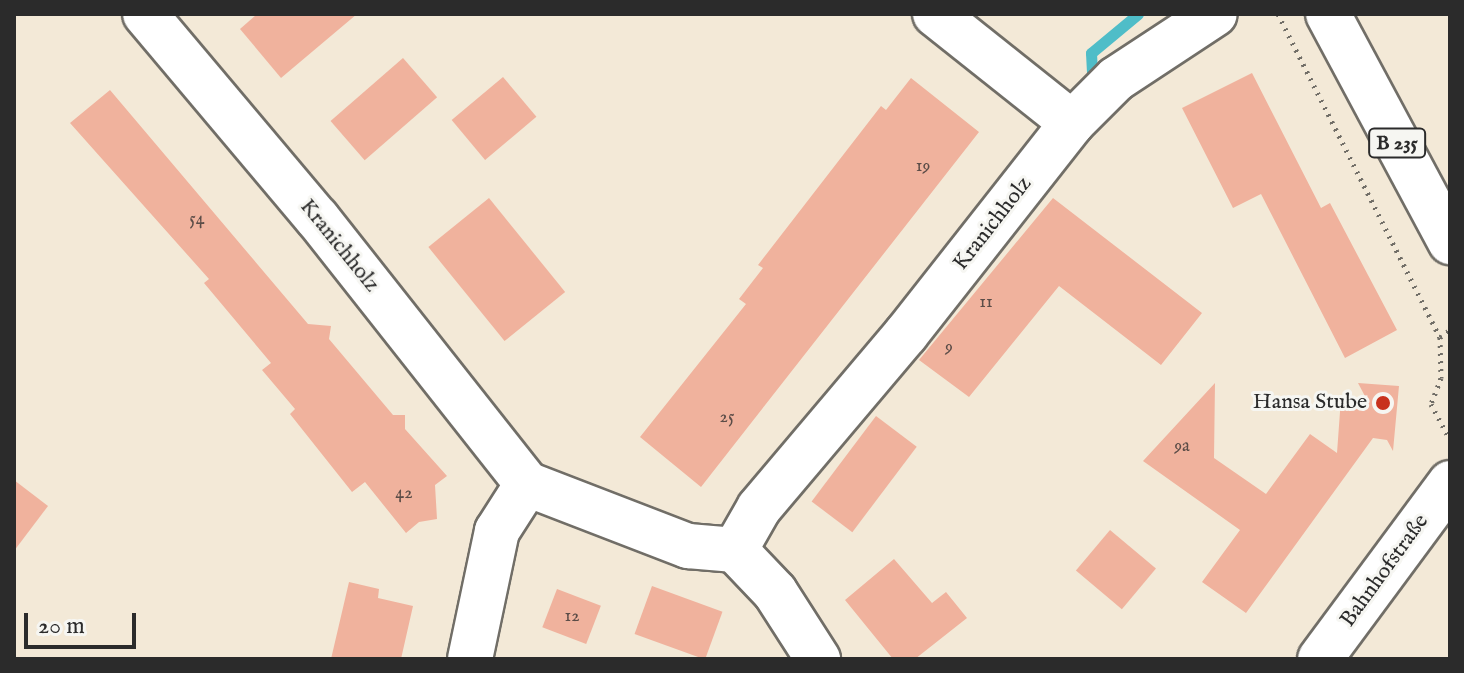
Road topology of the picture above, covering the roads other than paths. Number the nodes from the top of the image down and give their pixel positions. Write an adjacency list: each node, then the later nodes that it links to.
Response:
1 (145, 14): 8 (street, Kranichholz)
2 (935, 14): 5 (street)
3 (1215, 14): 5 (street, Kranichholz)
4 (1328, 14): 6 (street, B 235)
5 (1072, 123): 9 (street, Kranichholz)
6 (1450, 242)
7 (1450, 483): 12 (street, Bahnhofstraße)
8 (527, 484): 9 (street); 10 (street)
9 (735, 550): 11 (street)
10 (470, 659)
11 (818, 659)
12 (1320, 659)

